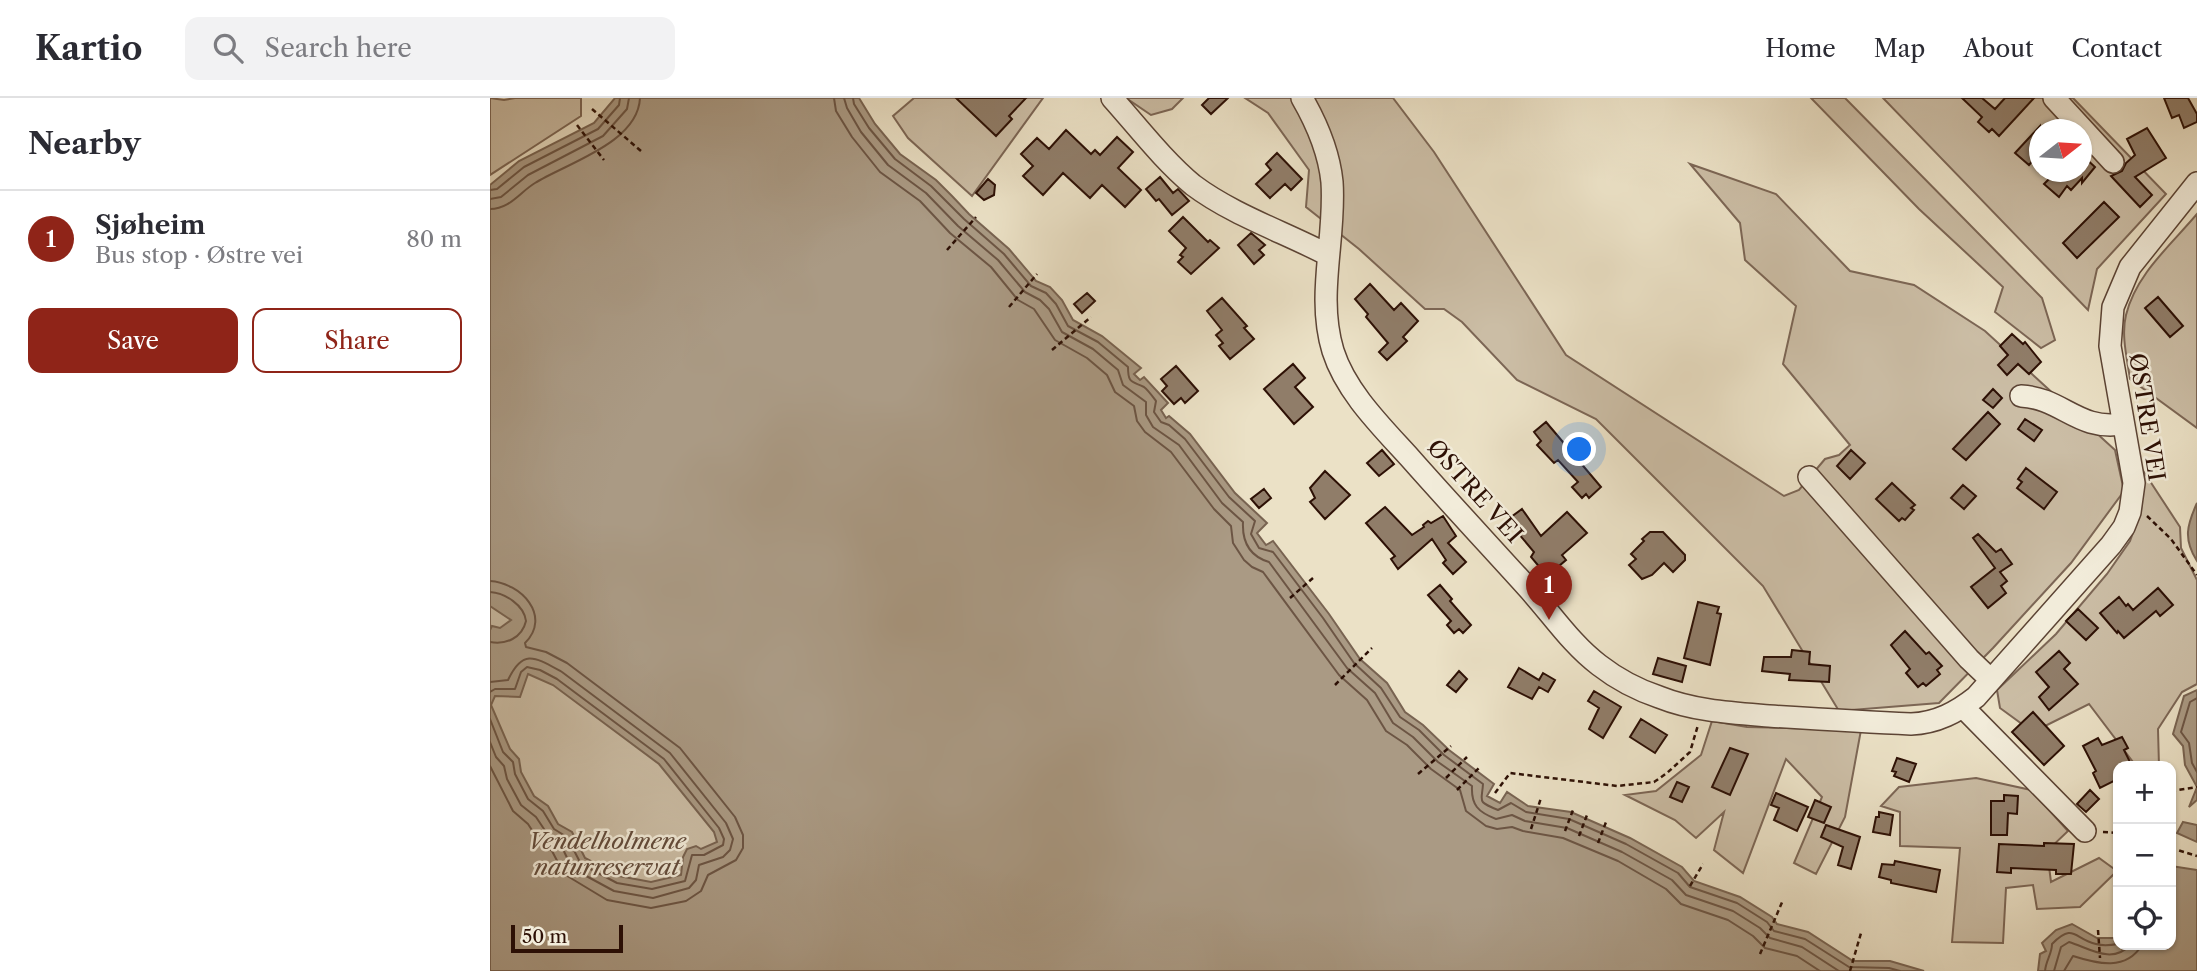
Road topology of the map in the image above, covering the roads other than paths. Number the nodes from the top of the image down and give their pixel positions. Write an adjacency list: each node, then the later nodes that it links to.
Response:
1 (1112, 98): 6 (street)
2 (1302, 98): 6 (street, ØSTRE VEI)
3 (2054, 98): 4 (street)
4 (2113, 162)
5 (2197, 183): 8 (street, ØSTRE VEI)
6 (1328, 255): 11 (street, ØSTRE VEI)
7 (2021, 396): 8 (street)
8 (2122, 424): 10 (street, ØSTRE VEI)
9 (1809, 477): 10 (street)
10 (1990, 680): 11 (street, ØSTRE VEI)
11 (1963, 707): 12 (street)
12 (2085, 831)

